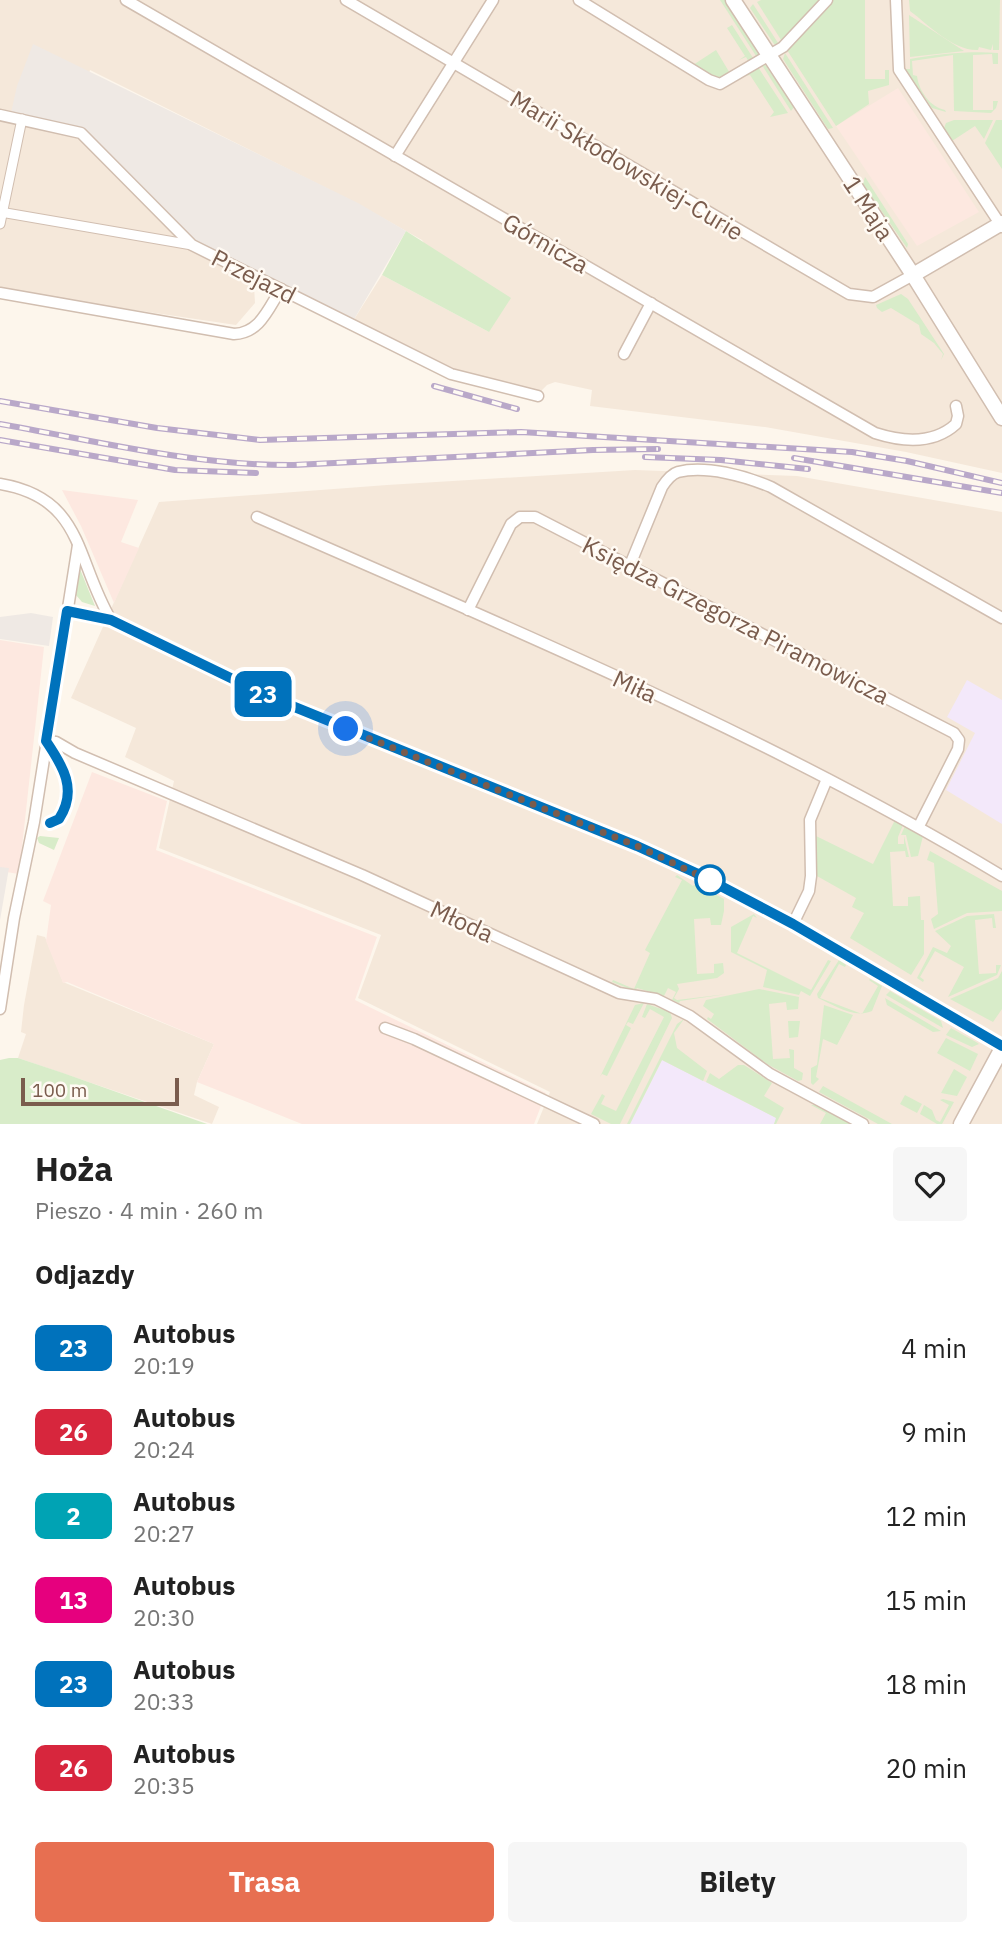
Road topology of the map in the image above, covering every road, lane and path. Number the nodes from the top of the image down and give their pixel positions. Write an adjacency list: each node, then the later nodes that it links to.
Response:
1 (126, 0): 12 (street, Górnicza)
2 (346, 0): 9 (street, Marii Skłodowskiej-Curie)
3 (493, 0): 9 (street)
4 (579, 0): 8 (street)
5 (733, 0): 8 (street, 1 Maja)
6 (827, 0): 8 (street)
7 (896, 0): 15 (street)
8 (769, 56): 17 (street, 1 Maja)
9 (453, 62): 12 (street); 17 (street, Marii Skłodowskiej-Curie)
10 (0, 115): 11 (street, Przejazd)
11 (22, 119): 13 (street); 16 (street, Przejazd)
12 (396, 156): 20 (street, Górnicza)
13 (1, 212): 14 (street); 16 (street)
14 (0, 224)
15 (1002, 225): 17 (street)
16 (192, 245): 18 (street, Przejazd)
17 (912, 275): 24 (street, 1 Maja)
18 (281, 289): 19 (street); 22 (street, Przejazd)
19 (0, 293)
20 (651, 303): 21 (street); 23 (street, Górnicza)
21 (624, 354)
22 (538, 396)
23 (956, 406)
24 (1002, 418)
25 (0, 484): 27 (street)
26 (257, 517): 29 (street, Miła)
27 (78, 545): 30 (street); 32 (street)
28 (630, 565): 29 (street, Księdza Grzegorza Piramowicza); 31 (street); 35 (street, Księdza Grzegorza Piramowicza)
29 (468, 610): 34 (street, Miła)
30 (67, 611): 32 (street); 33 (street)
31 (1002, 618)
32 (111, 620): 37 (street)
33 (46, 741): 38 (street); 42 (street, Młoda)
34 (827, 779): 35 (street, Miła); 37 (street)
35 (919, 826): 36 (street, Miła)
36 (1002, 876)
37 (793, 924): 40 (street)
38 (0, 1009)
39 (385, 1028): 41 (street)
40 (1002, 1047): 43 (street)
41 (594, 1124)
42 (863, 1124)
43 (961, 1124)

